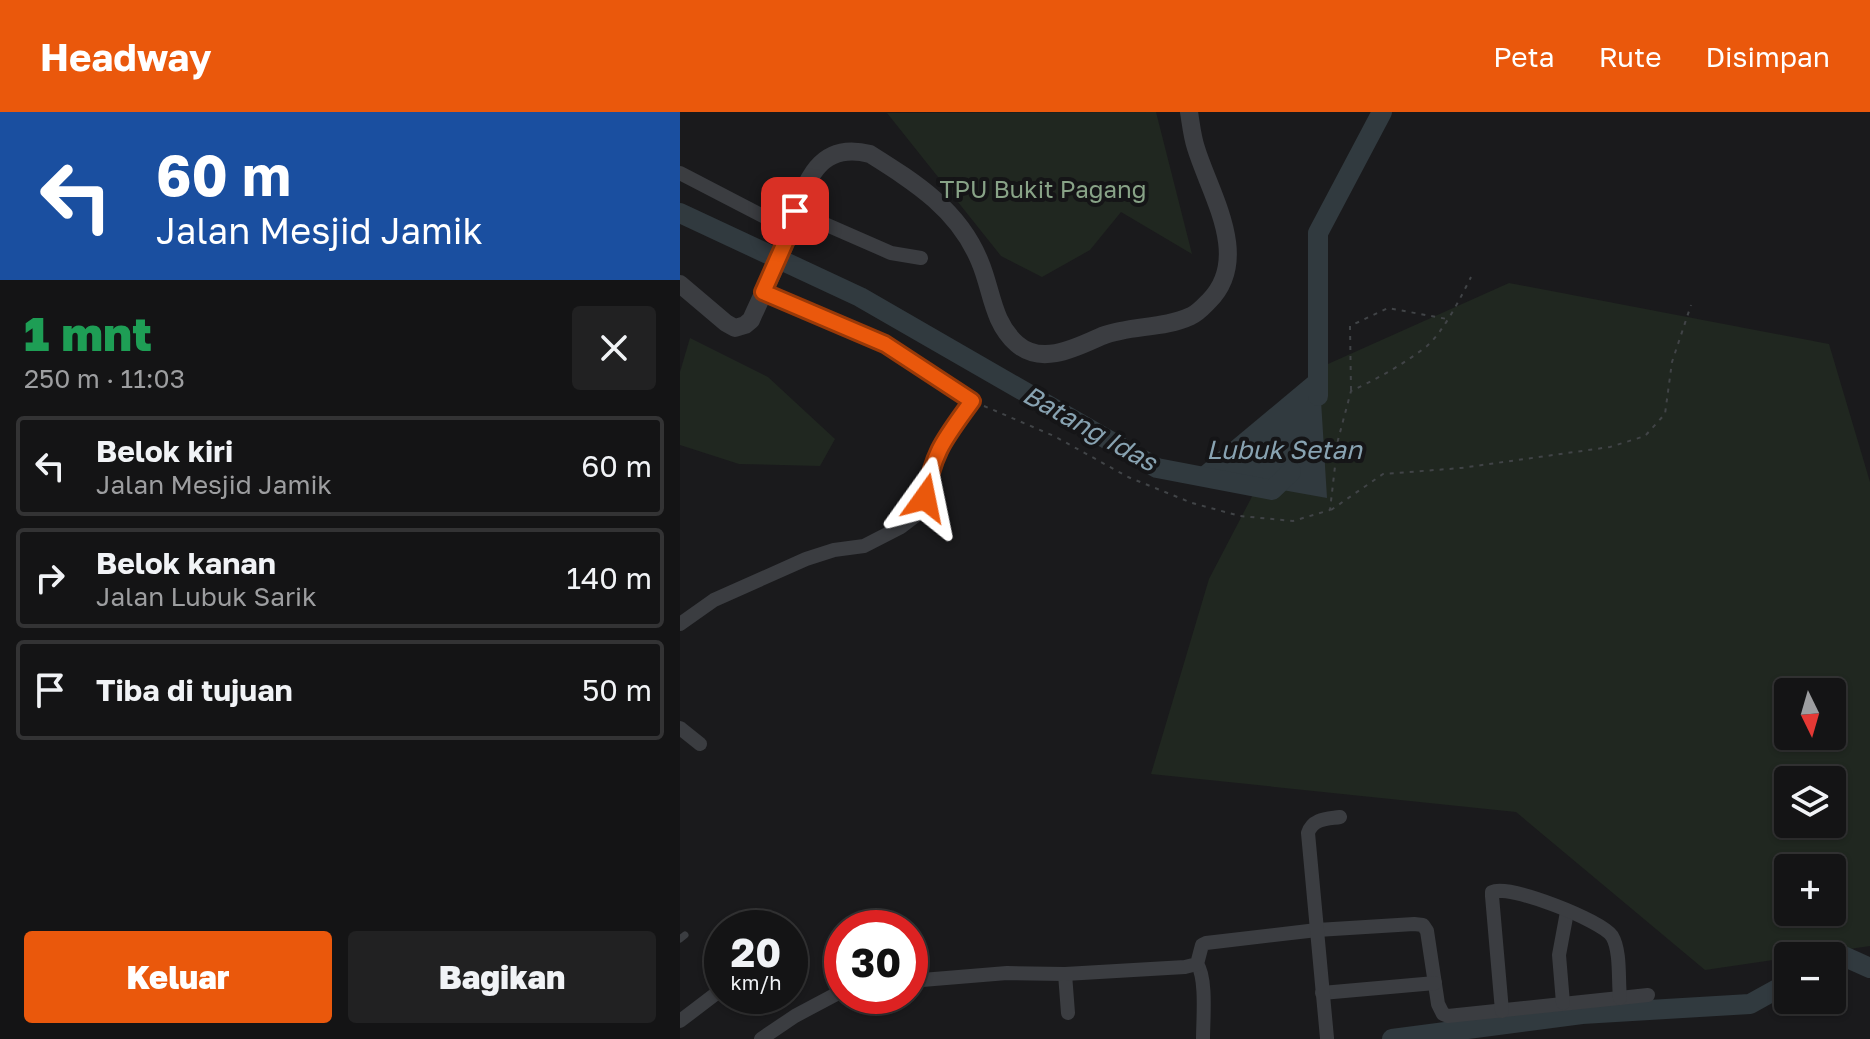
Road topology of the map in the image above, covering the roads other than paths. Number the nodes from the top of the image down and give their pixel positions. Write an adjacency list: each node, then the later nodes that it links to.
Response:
1 (1189, 112): 3 (street)
2 (680, 173): 4 (street)
3 (795, 211): 4 (street); 5 (street)
4 (788, 234): 7 (street)
5 (921, 258)
6 (680, 284): 7 (street)
7 (764, 290): 8 (street)
8 (680, 624)
9 (680, 728): 10 (street)
10 (700, 744)
11 (1340, 817): 13 (street)
12 (1567, 912): 20 (street); 23 (street); 24 (street)
13 (1317, 930): 14 (street); 17 (street); 18 (street)
14 (1197, 964): 15 (street); 29 (street)
15 (1065, 974): 16 (street); 26 (street)
16 (928, 980)
17 (1435, 983): 18 (street); 24 (street)
18 (1322, 993): 27 (street)
19 (1648, 995): 20 (street)
20 (1620, 998): 23 (street)
21 (704, 1000): 25 (street)
22 (824, 1001): 28 (street)
23 (1563, 1003): 24 (street)
24 (1502, 1011)
25 (683, 1013)
26 (1068, 1013)
27 (1327, 1038)
28 (761, 1039)
29 (1203, 1039)

